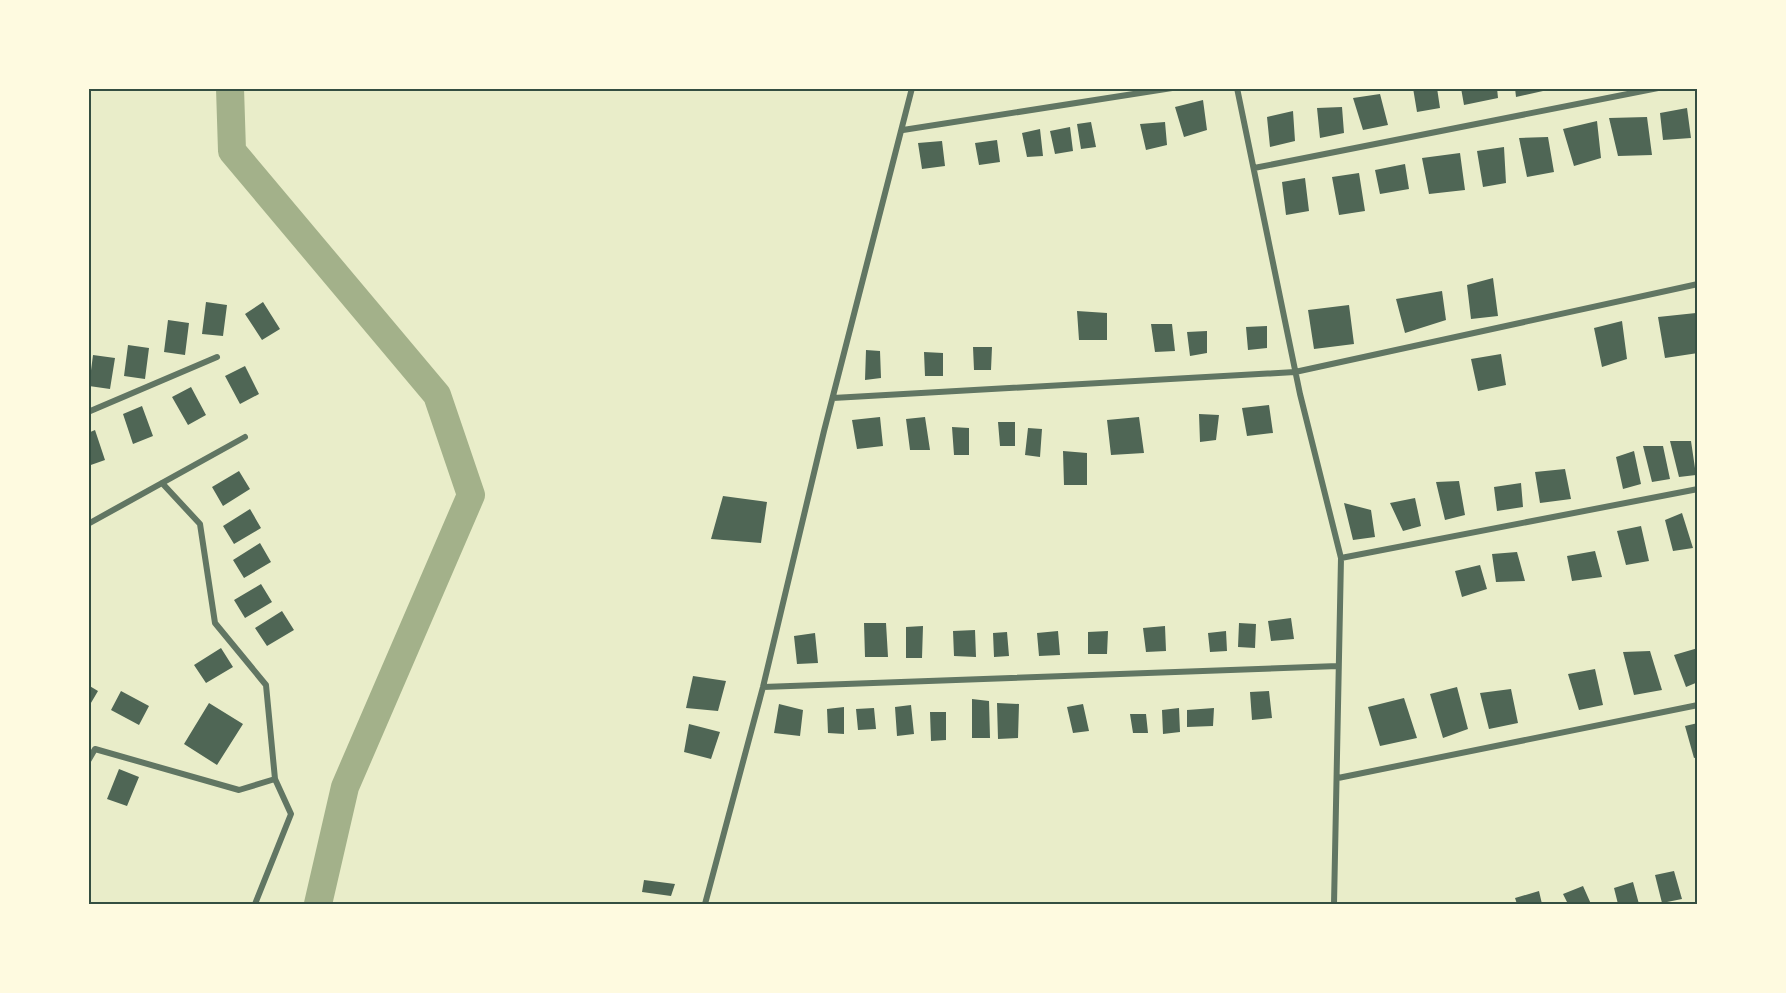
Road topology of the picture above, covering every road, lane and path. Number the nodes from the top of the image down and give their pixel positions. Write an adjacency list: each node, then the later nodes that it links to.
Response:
1 (912, 88): 5 (street)
2 (1172, 88): 5 (street)
3 (1237, 88): 6 (street)
4 (1658, 88): 6 (street)
5 (903, 129): 10 (street)
6 (1254, 168): 9 (street)
7 (1698, 284): 9 (street)
8 (217, 357): 11 (street)
9 (1296, 372): 10 (street); 16 (street)
10 (833, 398): 18 (street)
11 (88, 412)
12 (245, 437): 13 (street)
13 (162, 483): 15 (street); 22 (street)
14 (1698, 489): 16 (street)
15 (88, 524)
16 (1341, 558): 17 (street)
17 (1338, 666): 18 (street); 21 (street)
18 (763, 687): 24 (street)
19 (1698, 705): 21 (street)
20 (88, 761): 22 (street)
21 (1338, 777): 25 (street)
22 (275, 779): 23 (street)
23 (255, 904)
24 (705, 904)
25 (1334, 904)

